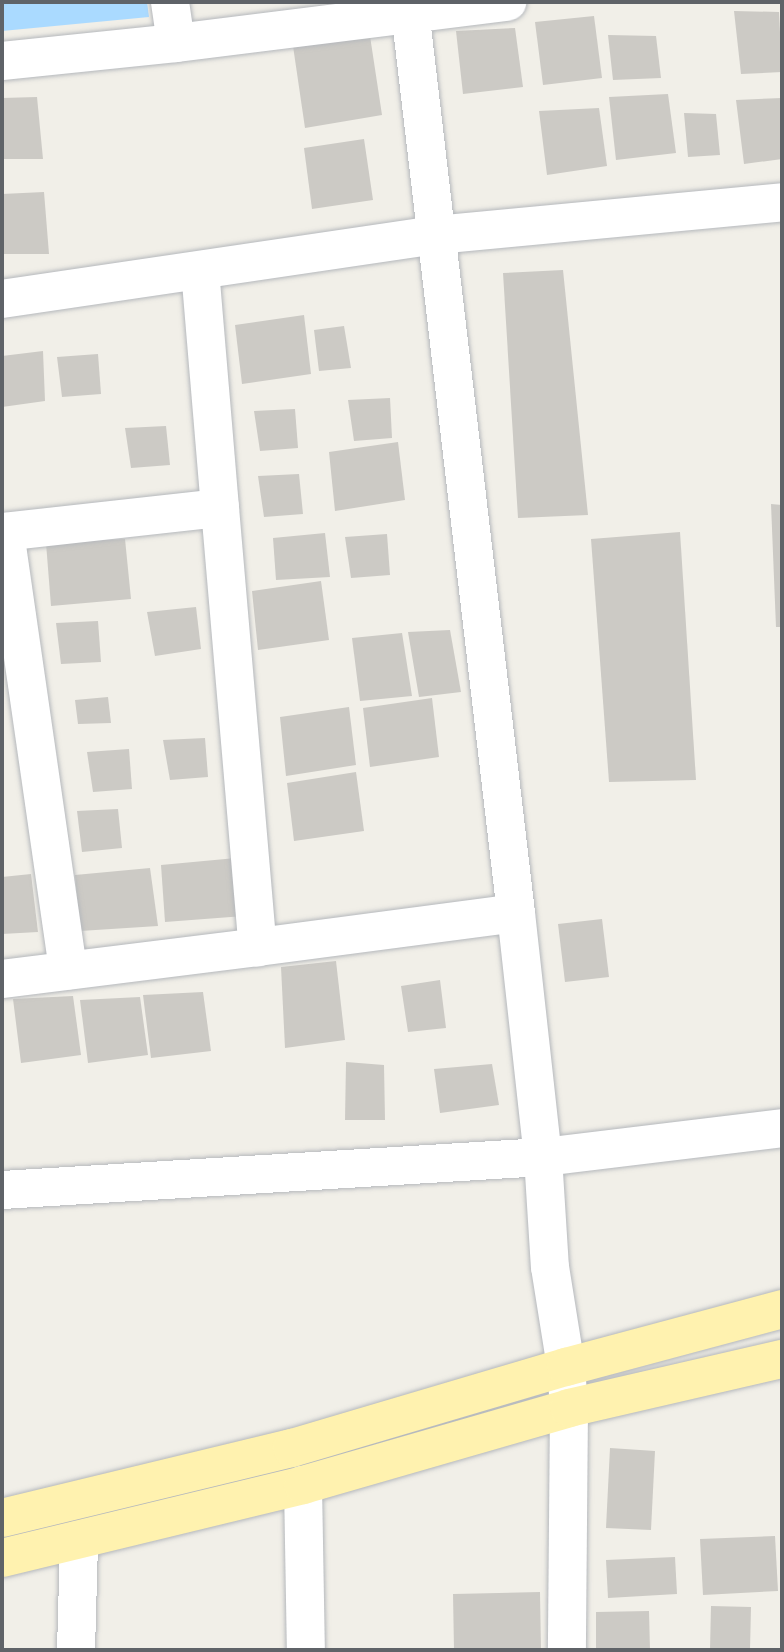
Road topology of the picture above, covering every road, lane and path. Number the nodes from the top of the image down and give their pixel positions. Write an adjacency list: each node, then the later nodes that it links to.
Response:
1 (170, 2): 4 (street)
2 (507, 2): 3 (street)
3 (410, 8): 4 (street); 7 (street)
4 (176, 43): 5 (street)
5 (2, 61)
6 (782, 202): 7 (street)
7 (436, 235): 8 (street); 12 (street)
8 (200, 272): 9 (street); 10 (street)
9 (2, 299)
10 (220, 508): 11 (street); 13 (street)
11 (4, 532): 14 (street)
12 (516, 913): 13 (street); 17 (street)
13 (258, 947): 14 (street)
14 (68, 971): 15 (street)
15 (2, 979)
16 (782, 1128): 17 (street)
17 (543, 1157): 18 (street); 21 (street)
18 (2, 1190)
19 (782, 1309): 21 (main road)
20 (782, 1359): 22 (main road)
21 (566, 1367): 22 (street); 24 (main road)
22 (569, 1408): 23 (main road); 29 (street)
23 (303, 1485): 25 (main road); 28 (street)
24 (2, 1518)
25 (79, 1540): 26 (main road); 27 (street)
26 (2, 1558)
27 (76, 1650)
28 (306, 1650)
29 (567, 1650)

